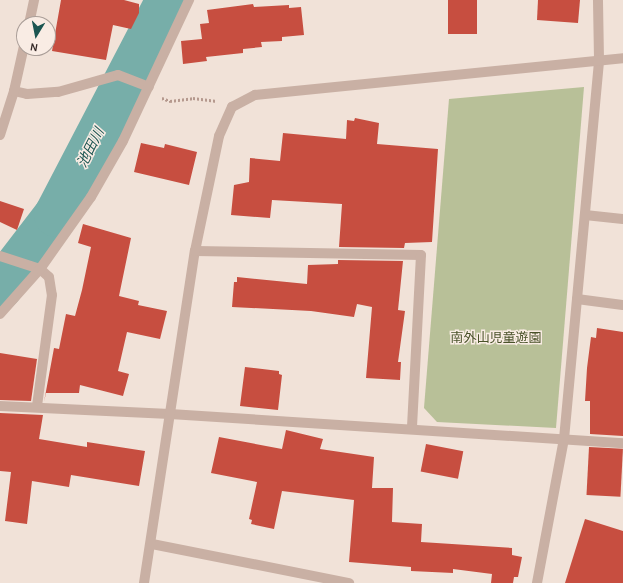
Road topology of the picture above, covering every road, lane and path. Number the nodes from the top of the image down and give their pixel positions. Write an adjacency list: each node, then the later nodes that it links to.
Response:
1 (34, 0): 4 (street)
2 (189, 0): 8 (street)
3 (598, 0): 7 (street)
4 (31, 16)
5 (22, 56): 9 (street)
6 (623, 58): 7 (street)
7 (599, 59): 10 (street); 12 (street)
8 (149, 87): 9 (street); 10 (path); 16 (street)
9 (14, 91): 11 (street)
10 (232, 107): 14 (street)
11 (0, 134)
12 (585, 215): 13 (street); 17 (street)
13 (623, 219)
14 (195, 251): 22 (street); 23 (street)
15 (0, 256): 16 (street)
16 (40, 268): 19 (street); 21 (street)
17 (578, 299): 18 (street); 24 (street)
18 (623, 305)
19 (0, 314)
20 (0, 406): 21 (street)
21 (37, 406): 22 (street)
22 (170, 414): 23 (street); 26 (street)
23 (412, 428): 24 (street)
24 (564, 439): 25 (street); 29 (street)
25 (623, 443)
26 (152, 544): 27 (street); 28 (street)
27 (144, 583)
28 (349, 583)
29 (538, 583)

